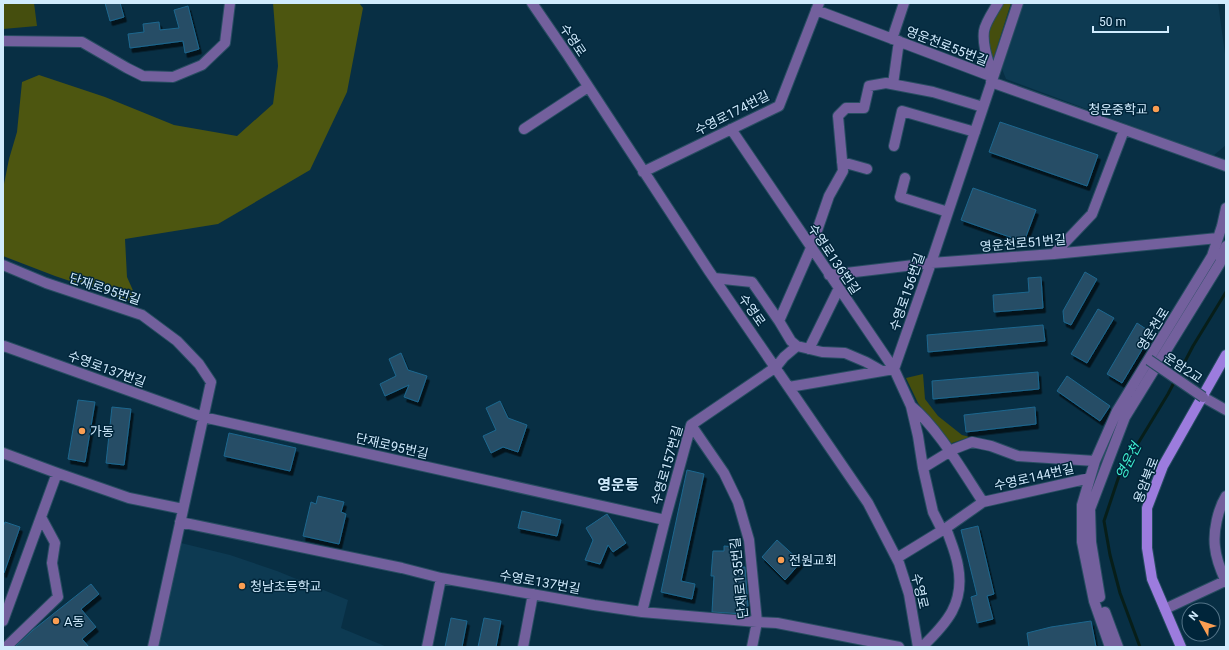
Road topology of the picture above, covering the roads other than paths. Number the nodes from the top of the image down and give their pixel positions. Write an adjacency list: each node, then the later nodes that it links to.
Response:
1 (230, 3): 8 (street)
2 (532, 3): 11 (street, 수영로)
3 (904, 3): 7 (street, 영운천로55번길)
4 (998, 3): 9 (street)
5 (1018, 3): 9 (street, 수영로156번길)
6 (818, 7): 7 (street, 영운천로55번길); 14 (street, 수영로174번길)
7 (896, 40): 9 (street, 영운천로55번길); 10 (street)
8 (3, 41)
9 (992, 80): 12 (street, 수영로156번길); 15 (street, 영운천로55번길)
10 (893, 84): 12 (street); 18 (street)
11 (588, 87): 13 (street); 21 (street, 수영로)
12 (983, 107): 16 (street, 수영로156번길)
13 (524, 129)
14 (731, 129): 21 (street, 수영로174번길); 27 (street, 수영로136번길)
15 (1124, 130): 19 (street, 영운천로55번길); 28 (street)
16 (975, 132): 17 (street); 24 (street, 수영로156번길)
17 (894, 146)
18 (842, 162): 20 (street); 27 (street)
19 (1226, 166)
20 (867, 169)
21 (643, 172): 32 (street, 수영로)
22 (905, 178): 24 (street)
23 (1226, 208): 25 (street, 영운천로)
24 (948, 212): 29 (street, 수영로156번길)
25 (1218, 238): 28 (street, 영운천로51번길); 39 (street, 영운천로)
26 (1226, 246): 79 (street)
27 (811, 248): 31 (street, 수영로136번길); 34 (street)
28 (1054, 254): 29 (street, 영운천로51번길)
29 (931, 263): 31 (street, 영운천로51번길); 41 (street, 수영로156번길)
30 (3, 265): 47 (street, 단재로95번길)
31 (829, 275): 33 (street, 수영로136번길)
32 (714, 278): 34 (street); 40 (street, 수영로)
33 (838, 288): 37 (street); 41 (street, 수영로136번길)
34 (779, 321): 35 (street)
35 (797, 346): 37 (street); 40 (street, 수영로157번길)
36 (3, 347): 47 (street, 수영로137번길)
37 (809, 349): 42 (street)
38 (1226, 355): 44 (street, 용암북로)
39 (1149, 360): 44 (street, 운암2교, bridge); 51 (street, 영운천로)
40 (776, 367): 43 (street, 수영로); 48 (street, 수영로157번길)
41 (894, 369): 42 (street); 45 (street, 수영로136번길)
42 (882, 371): 43 (street)
43 (789, 387): 62 (street, 수영로)
44 (1203, 397): 46 (street, 운암2교); 66 (street, 용암북로)
45 (911, 406): 49 (street, 수영로136번길); 52 (street, 수영로136번길)
46 (1226, 410)
47 (203, 417): 57 (street, 단재로95번길); 59 (street, 단재로95번길)
48 (691, 424): 59 (street, 수영로157번길); 69 (street, 단재로135번길)
49 (949, 452): 51 (street); 52 (street); 56 (street, 수영로144번길)
50 (3, 453): 53 (street)
51 (1095, 461): 54 (street, 영운천로)
52 (923, 468): 61 (street, 수영로136번길)
53 (57, 473): 57 (street); 58 (street)
54 (1090, 478): 56 (street, 수영로144번길); 78 (street, 영운천로)
55 (1226, 496): 64 (street)
56 (983, 502): 61 (street, 수영로144번길)
57 (183, 509): 60 (street, 단재로95번길)
58 (41, 517): 68 (street); 70 (street)
59 (665, 520): 67 (street, 수영로157번길)
60 (180, 522): 63 (street, 수영로137번길); 71 (street, 단재로95번길)
61 (944, 529): 62 (street, 수영로144번길); 77 (street, 수영로136번길)
62 (897, 558): 76 (street, 수영로)
63 (440, 578): 65 (street, 수영로137번길); 72 (street)
64 (1226, 582): 66 (street)
65 (533, 594): 67 (street, 수영로137번길); 73 (street)
66 (1165, 609): 80 (street, 용암북로)
67 (642, 612): 69 (street, 수영로137번길)
68 (3, 621)
69 (757, 622): 74 (street, 단재로135번길); 75 (street, 수영로137번길)
70 (6, 647)
71 (153, 647)
72 (427, 647)
73 (523, 647)
74 (752, 647)
75 (899, 647)
76 (918, 647)
77 (922, 647)
78 (1110, 647)
79 (1118, 647)
80 (1181, 647)

